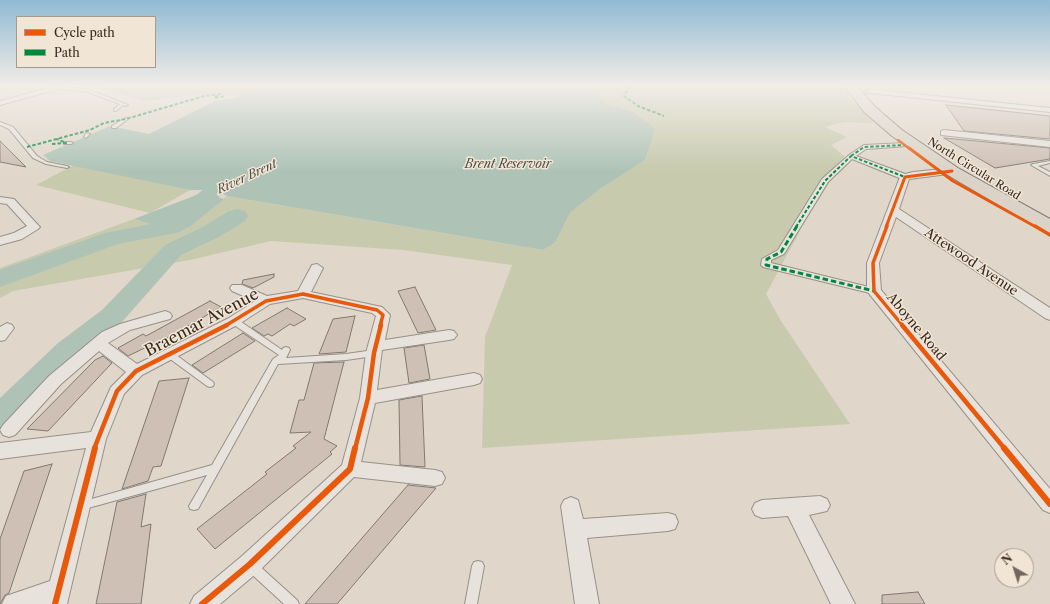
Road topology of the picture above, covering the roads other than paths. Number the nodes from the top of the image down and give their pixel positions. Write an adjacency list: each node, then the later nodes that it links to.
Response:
1 (874, 114): 12 (highway, North Circular Road)
2 (892, 114): 17 (highway, North Circular Road)
3 (126, 119): 5 (lane)
4 (0, 123): 11 (lane)
5 (114, 127)
6 (944, 133): 7 (street)
7 (1048, 144)
8 (905, 145): 9 (street)
9 (851, 156): 14 (street); 22 (street)
10 (1050, 162): 13 (lane)
11 (67, 167)
12 (952, 171): 14 (street); 18 (highway, North Circular Road)
13 (1050, 174)
14 (906, 177): 16 (street, Aboyne Road)
15 (0, 200): 19 (street)
16 (892, 210): 22 (street, Aboyne Road); 25 (street, Attewood Avenue)
17 (1050, 213)
18 (1050, 227)
19 (0, 241)
20 (317, 268): 23 (street)
21 (237, 288): 24 (street)
22 (874, 291): 43 (street, Aboyne Road)
23 (303, 294): 24 (street, Braemar Avenue); 30 (street, Braemar Avenue)
24 (266, 301): 27 (street, Braemar Avenue)
25 (1050, 315)
26 (165, 316): 29 (street)
27 (234, 321): 31 (street, Braemar Avenue); 32 (lane)
28 (449, 335): 30 (street)
29 (98, 343): 33 (street); 37 (street)
30 (375, 350): 32 (lane); 36 (street, Braemar Avenue)
31 (169, 354): 33 (street, Braemar Avenue); 35 (lane)
32 (276, 361): 40 (lane)
33 (136, 371): 38 (street, Braemar Avenue)
34 (474, 380): 36 (street)
35 (210, 384)
36 (368, 398): 41 (street, Braemar Avenue)
37 (9, 430)
38 (97, 439): 39 (street); 47 (street, Braemar Avenue)
39 (0, 451)
40 (216, 468): 45 (lane); 47 (lane)
41 (350, 469): 42 (street); 52 (street)
42 (435, 478)
43 (1050, 504)
44 (820, 505): 48 (street)
45 (194, 506)
46 (571, 506): 51 (street)
47 (81, 507): 54 (street, Braemar Avenue)
48 (794, 507): 49 (street); 60 (street)
49 (762, 509)
50 (668, 522): 51 (street)
51 (575, 529): 59 (street)
52 (250, 564): 56 (street); 57 (lane)
53 (478, 566): 58 (lane)
54 (56, 597): 55 (street)
55 (14, 604)
56 (202, 604)
57 (293, 604)
58 (471, 604)
59 (587, 604)
60 (843, 604)

